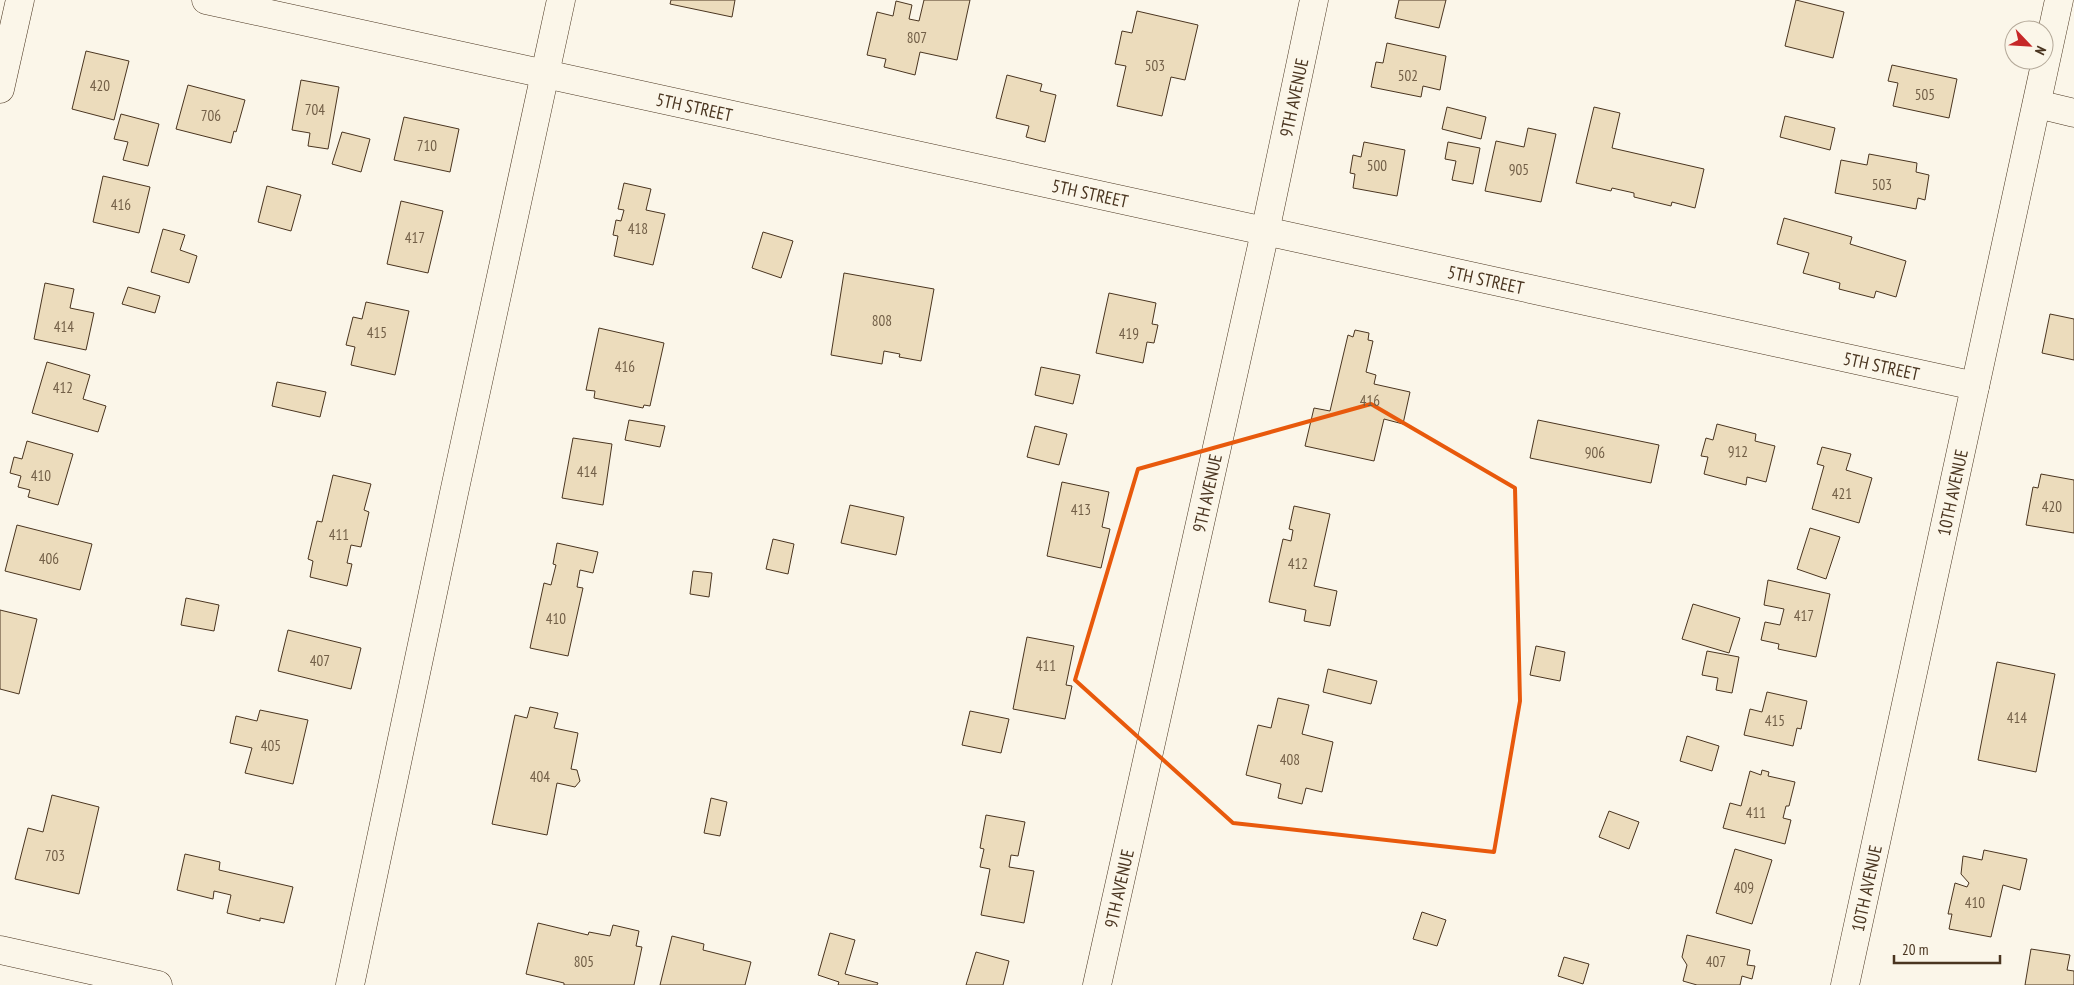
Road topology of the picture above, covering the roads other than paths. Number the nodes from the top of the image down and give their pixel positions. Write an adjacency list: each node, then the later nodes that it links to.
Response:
1 (20, 0): 7 (street)
2 (206, 0): 6 (street, 5TH STREET)
3 (561, 0): 6 (street)
4 (1314, 0): 10 (street, 9TH AVENUE)
5 (2059, 0): 8 (street, 10TH AVENUE)
6 (544, 74): 10 (street, 5TH STREET); 14 (street)
7 (0, 89)
8 (2037, 104): 9 (street); 11 (street, 10TH AVENUE)
9 (2074, 113)
10 (1265, 232): 11 (street, 5TH STREET); 15 (street, 9TH AVENUE)
11 (1976, 386): 16 (street, 10TH AVENUE)
12 (0, 950): 13 (street)
13 (158, 985)
14 (350, 985)
15 (1097, 985)
16 (1845, 985)

